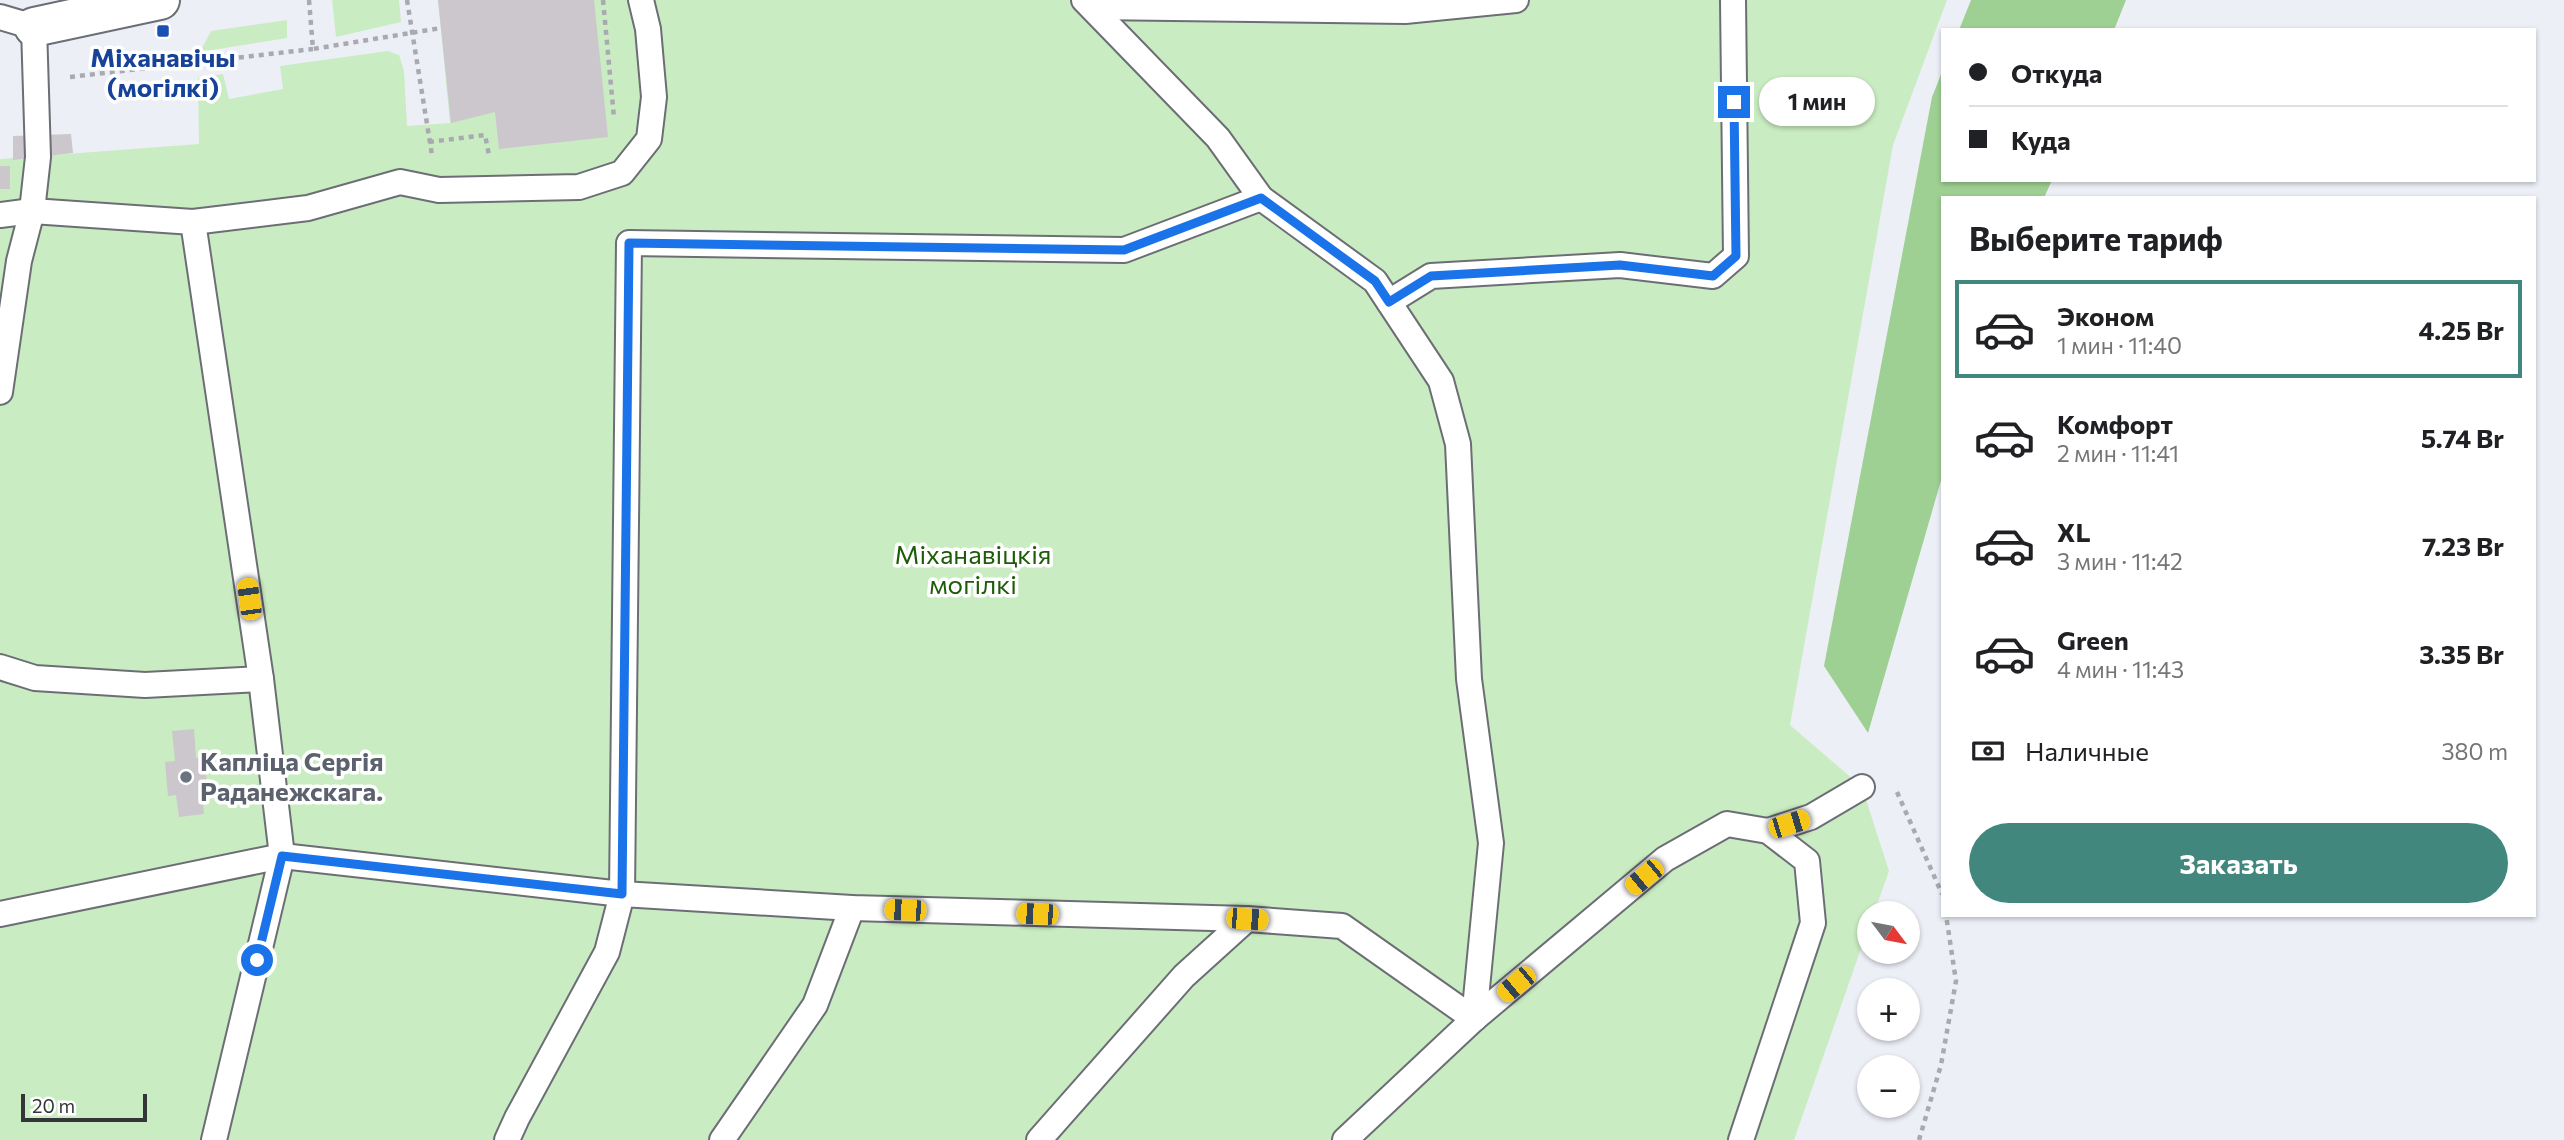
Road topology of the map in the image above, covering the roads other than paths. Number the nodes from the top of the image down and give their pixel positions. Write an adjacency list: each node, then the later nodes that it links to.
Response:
1 (160, 0): 6 (street)
2 (641, 0): 10 (lane)
3 (1516, 0): 5 (lane)
4 (1732, 0): 11 (lane)
5 (1088, 4): 7 (lane)
6 (17, 22): 8 (lane)
7 (1261, 198): 11 (lane); 18 (lane)
8 (32, 211): 9 (lane); 10 (lane); 12 (lane)
9 (0, 215)
10 (192, 222): 14 (lane)
11 (1389, 302): 22 (lane)
12 (0, 392)
13 (0, 667): 14 (lane)
14 (261, 679): 17 (lane)
15 (1861, 787): 16 (lane)
16 (1768, 831): 22 (lane); 28 (lane)
17 (282, 856): 18 (lane); 20 (lane); 23 (lane)
18 (622, 894): 19 (lane); 24 (lane)
19 (852, 908): 21 (lane); 25 (lane)
20 (0, 914)
21 (1247, 919): 22 (lane); 26 (lane)
22 (1474, 1019): 27 (lane)
23 (214, 1140)
24 (507, 1140)
25 (722, 1140)
26 (1039, 1140)
27 (1345, 1140)
28 (1741, 1140)

